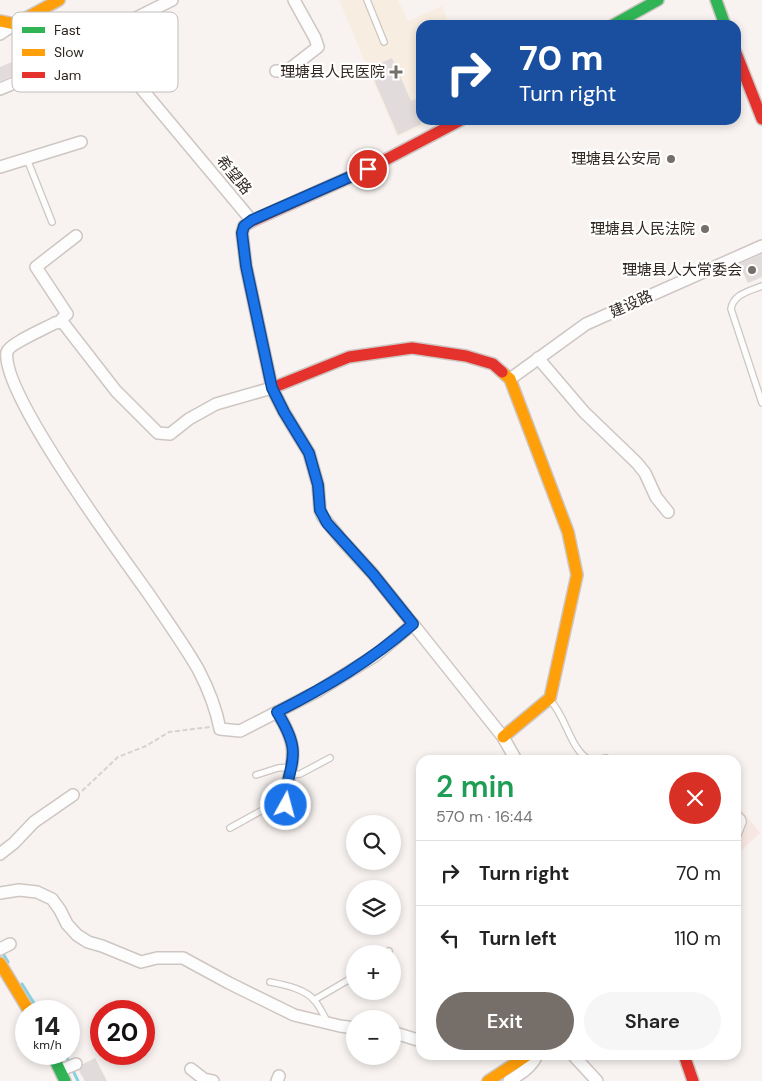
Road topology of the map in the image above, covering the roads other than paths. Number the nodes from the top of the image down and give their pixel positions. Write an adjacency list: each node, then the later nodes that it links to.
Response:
1 (59, 0): 7 (street)
2 (172, 0): 8 (street)
3 (294, 0): 15 (street)
4 (366, 0): 13 (lane)
5 (658, 0): 9 (street)
6 (716, 0): 10 (street)
7 (37, 12)
8 (148, 12)
9 (622, 20)
10 (723, 20)
11 (12, 26): 12 (street)
12 (0, 34)
13 (384, 42)
14 (741, 66): 19 (street)
15 (276, 71)
16 (12, 84): 17 (street)
17 (0, 89)
18 (144, 92): 24 (street, 希望路)
19 (762, 119)
20 (452, 125): 24 (street)
21 (81, 142): 22 (street)
22 (28, 159): 23 (street); 25 (lane)
23 (0, 167)
24 (252, 220): 32 (street)
25 (52, 222)
26 (76, 236): 29 (street)
27 (762, 246): 30 (street, 建设路)
28 (762, 286): 33 (lane)
29 (61, 322): 32 (street); 37 (street)
30 (538, 358): 31 (street, 建设路); 34 (street)
31 (510, 379): 32 (street); 36 (street)
32 (272, 388): 35 (street)
33 (762, 402)
34 (668, 512)
35 (413, 624): 37 (street); 38 (street)
36 (549, 699): 38 (street); 40 (lane)
37 (277, 712): 42 (street)
38 (503, 737): 39 (street)
39 (513, 755)
40 (584, 755)
41 (330, 758): 42 (lane)
42 (291, 771): 43 (lane); 45 (street)
43 (256, 776)
44 (73, 795): 49 (street)
45 (285, 800): 47 (lane)
46 (741, 817): 48 (lane)
47 (230, 828)
48 (741, 829)
49 (0, 854)
50 (0, 892): 56 (street)
51 (0, 963): 54 (street)
52 (346, 981): 55 (lane)
53 (270, 982): 55 (lane)
54 (22, 1000)
55 (314, 1000): 56 (lane)
56 (328, 1023): 57 (street)
57 (346, 1027)
58 (401, 1035): 59 (street)
59 (416, 1039)
60 (520, 1060): 66 (street)
61 (535, 1060): 67 (street)
62 (578, 1060): 68 (street)
63 (686, 1060): 69 (street)
64 (191, 1069): 65 (street)
65 (210, 1081)
66 (488, 1081)
67 (508, 1081)
68 (597, 1081)
69 (693, 1081)

